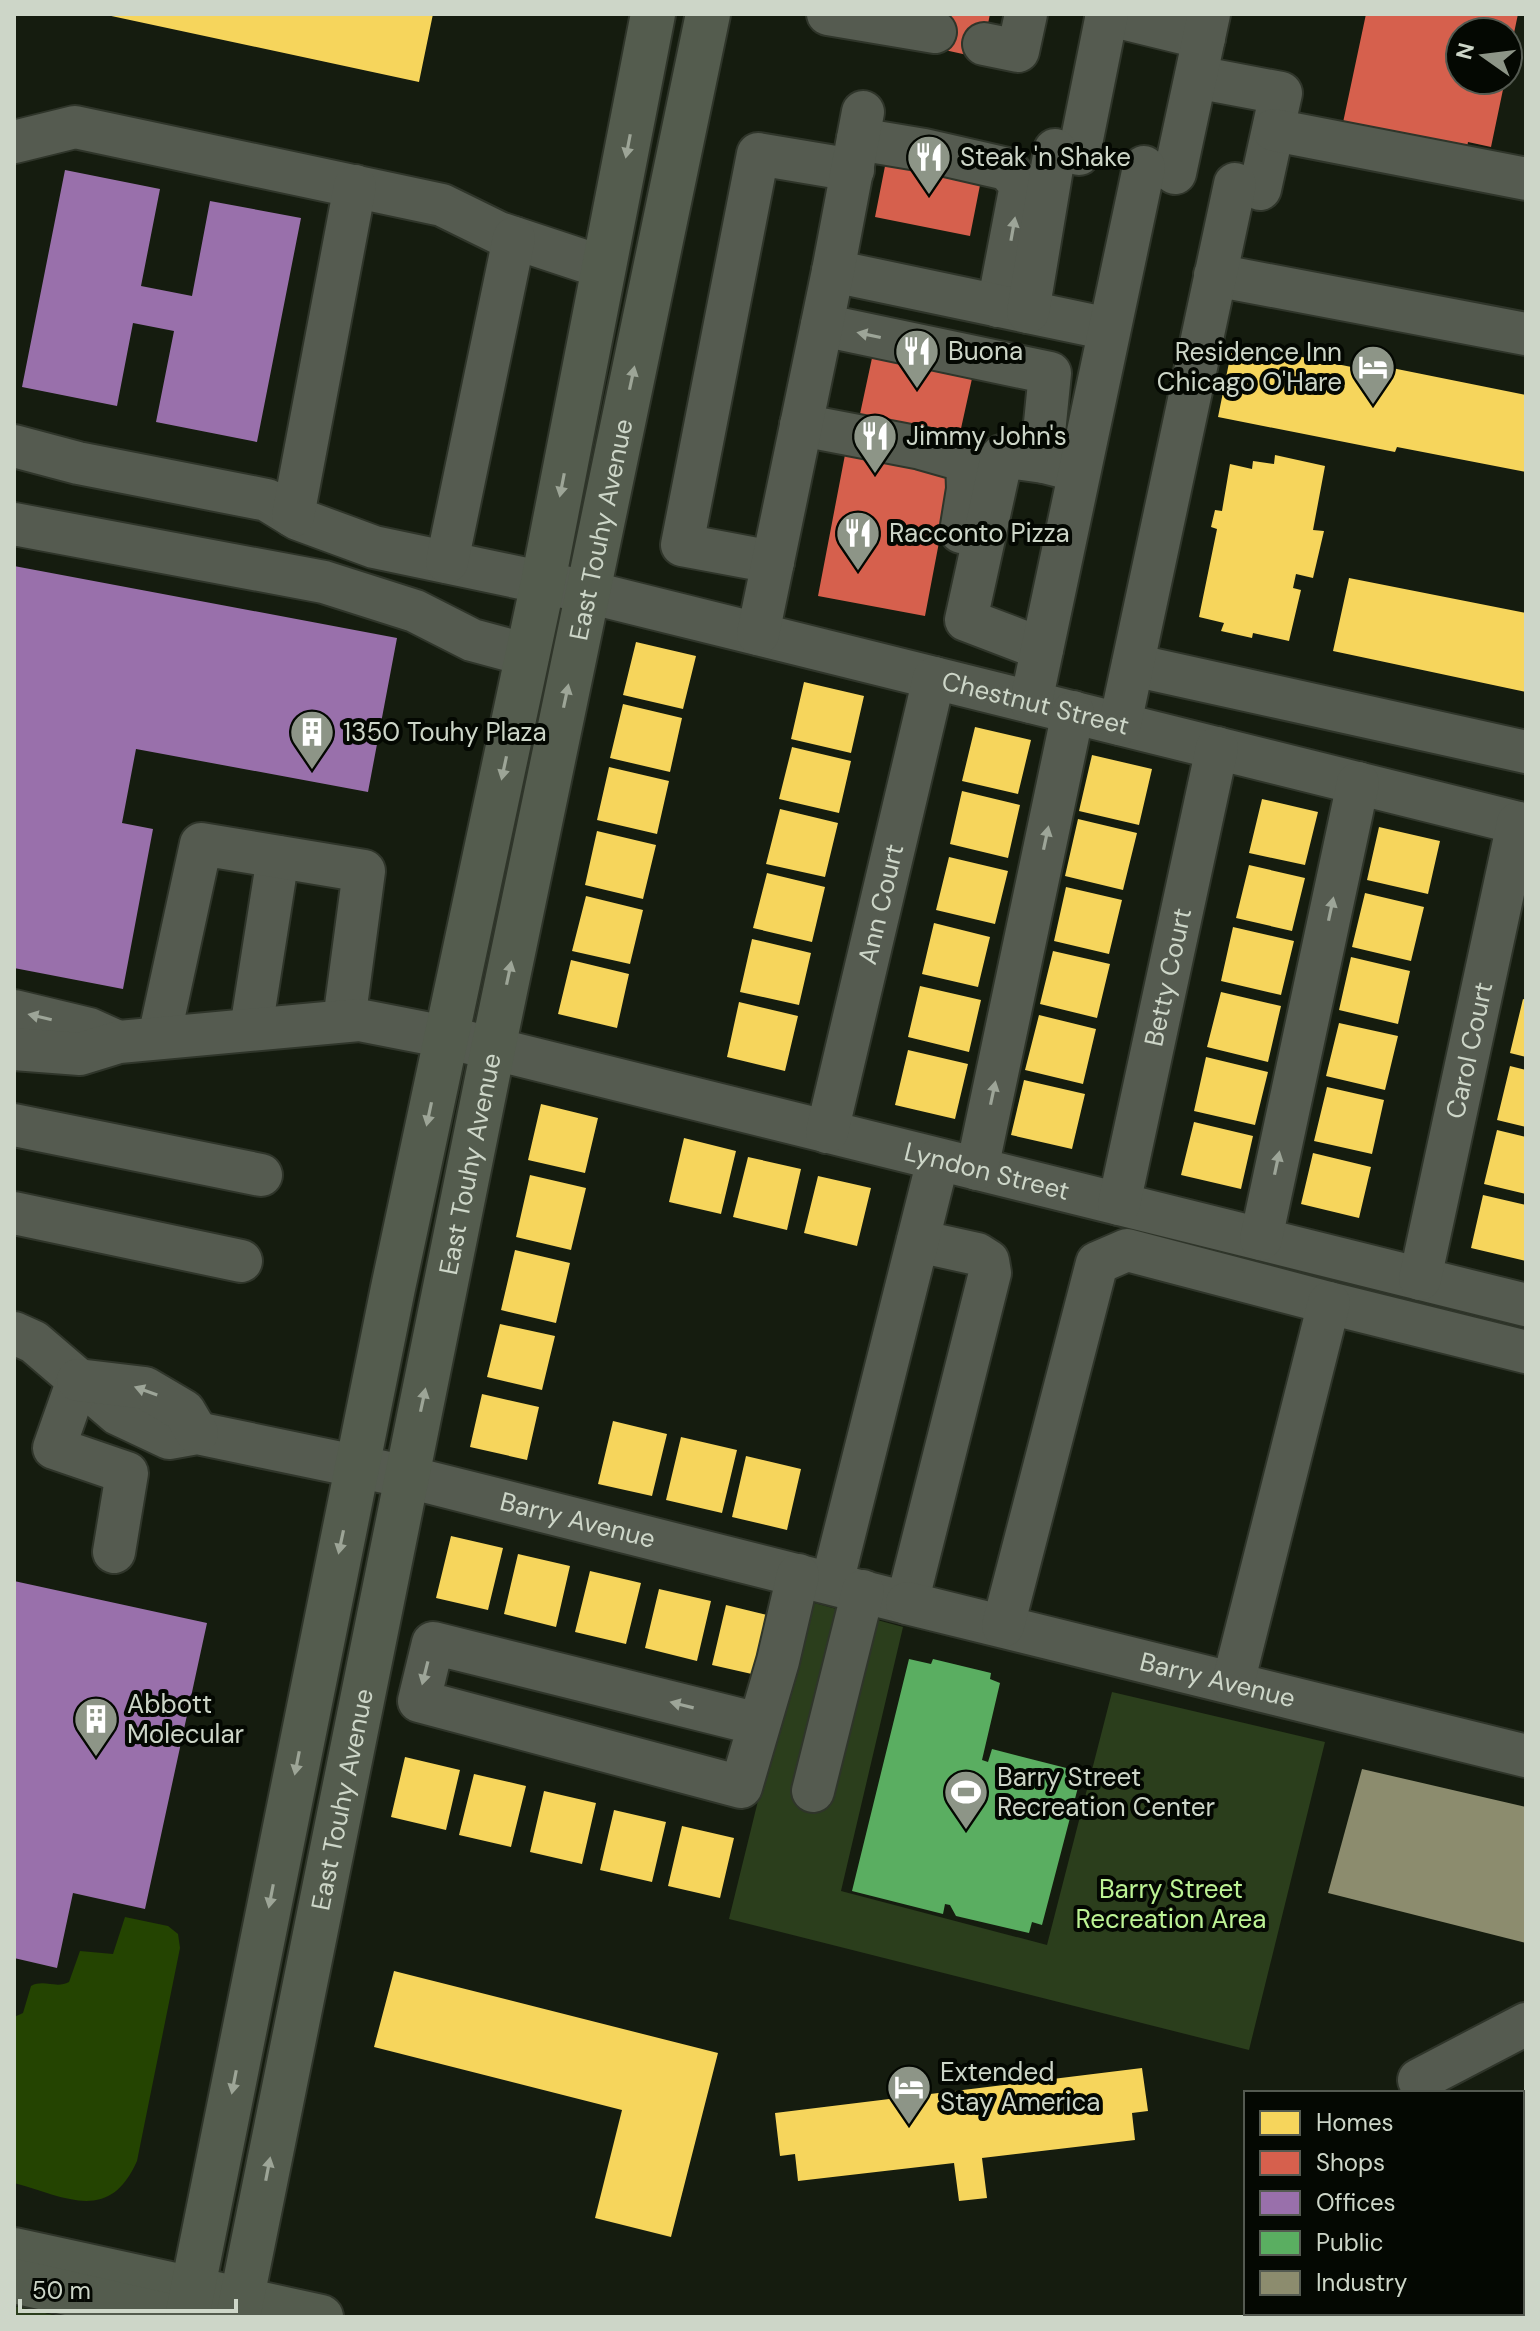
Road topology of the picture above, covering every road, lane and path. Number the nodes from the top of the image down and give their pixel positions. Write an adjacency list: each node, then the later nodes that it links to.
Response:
1 (653, 14): 15 (main road, East Touhy Avenue, one-way to 15)
2 (708, 14): 31 (main road, East Touhy Avenue, one-way to 2)
3 (828, 14): 6 (street)
4 (1026, 14): 8 (street)
5 (1106, 14): 7 (street); 18 (street)
6 (935, 32)
7 (1203, 43): 9 (street); 20 (street)
8 (984, 44)
9 (1274, 130): 12 (street); 17 (street)
10 (858, 140): 16 (street); 18 (street, one-way to 10); 29 (street)
11 (16, 151): 13 (street)
12 (1526, 179)
13 (355, 186): 14 (street); 25 (street)
14 (514, 238): 15 (street); 28 (street)
15 (604, 265): 30 (main road, East Touhy Avenue, one-way to 30)
16 (833, 271): 18 (street); 19 (street)
17 (1215, 275): 21 (street); 35 (street)
18 (1013, 309): 20 (street)
19 (822, 325): 22 (street); 24 (street, one-way to 19)
20 (1109, 329): 24 (street)
21 (1526, 334)
22 (801, 425): 27 (street); 29 (street)
23 (14, 446): 25 (street, Chestnut Street)
24 (1062, 467): 27 (street); 33 (street)
25 (293, 516): 28 (street, Chestnut Street)
26 (14, 524): 34 (street)
27 (979, 560): 33 (street)
28 (447, 562): 30 (street, Chestnut Street)
29 (773, 562): 32 (street)
30 (543, 582): 31 (street, Chestnut Street); 34 (main road, East Touhy Avenue)
31 (588, 592): 32 (street, Chestnut Street); 52 (main road, East Touhy Avenue, one-way to 31)
32 (758, 634): 36 (street, Chestnut Street)
33 (1042, 649): 37 (street)
34 (528, 655): 48 (main road, East Touhy Avenue, one-way to 48)
35 (1133, 665): 39 (street); 41 (street)
36 (934, 678): 37 (street, Chestnut Street); 54 (street, Ann Court)
37 (1031, 702): 38 (street, Chestnut Street)
38 (1073, 712): 39 (street, Chestnut Street); 55 (street, one-way to 38)
39 (1120, 724): 40 (street, Chestnut Street)
40 (1217, 748): 42 (street, Chestnut Street); 57 (street, Betty Court)
41 (1526, 752)
42 (1358, 783): 43 (street, Chestnut Street); 59 (street, one-way to 42)
43 (1522, 824): 62 (street, Carol Court)
44 (278, 857): 46 (street); 47 (street); 49 (street)
45 (14, 1011): 50 (street, one-way to 45)
46 (344, 1021): 47 (street, Lyndon Street); 48 (street, Lyndon Street)
47 (251, 1029): 49 (street, Lyndon Street)
48 (446, 1037): 52 (street, Lyndon Street); 68 (main road, East Touhy Avenue, one-way to 68)
49 (159, 1038): 50 (street, Lyndon Street)
50 (119, 1042): 51 (street, Lyndon Street)
51 (14, 1049)
52 (493, 1049): 54 (street, Lyndon Street); 69 (main road, East Touhy Avenue, one-way to 52)
53 (14, 1125): 56 (street)
54 (827, 1132): 55 (street, Lyndon Street)
55 (957, 1164): 57 (street, Lyndon Street); 60 (street)
56 (261, 1175)
57 (1119, 1204): 59 (street, Lyndon Street)
58 (14, 1213): 61 (street)
59 (1261, 1239): 62 (street, Lyndon Street)
60 (918, 1241): 71 (street); 72 (street)
61 (241, 1261)
62 (1420, 1279): 64 (street, Lyndon Street)
63 (1329, 1303): 66 (street); 73 (street); 74 (street)
64 (1526, 1305)
65 (14, 1333): 67 (street, Barry Avenue)
66 (1526, 1352)
67 (78, 1380): 68 (street, Barry Avenue); 70 (street)
68 (356, 1466): 69 (street, Barry Avenue); 83 (main road, East Touhy Avenue, one-way to 83)
69 (408, 1477): 71 (street, Barry Avenue); 80 (main road, East Touhy Avenue, one-way to 69)
70 (114, 1552)
71 (831, 1583): 72 (street, Barry Avenue); 75 (street); 77 (street)
72 (907, 1603): 73 (street, Barry Avenue)
73 (1003, 1626): 74 (street, Barry Avenue)
74 (1233, 1683): 76 (street, Barry Avenue)
75 (758, 1724): 75 (street, one-way to 75)
76 (1526, 1756)
77 (813, 1791)
78 (1526, 2024): 79 (street)
79 (1419, 2080)
80 (256, 2229): 84 (main road, East Touhy Avenue); 86 (main road)
81 (14, 2250): 83 (main road)
82 (14, 2281): 83 (main road)
83 (185, 2307): 84 (main road)
84 (240, 2309): 85 (main road)
85 (321, 2317)
86 (328, 2317)

